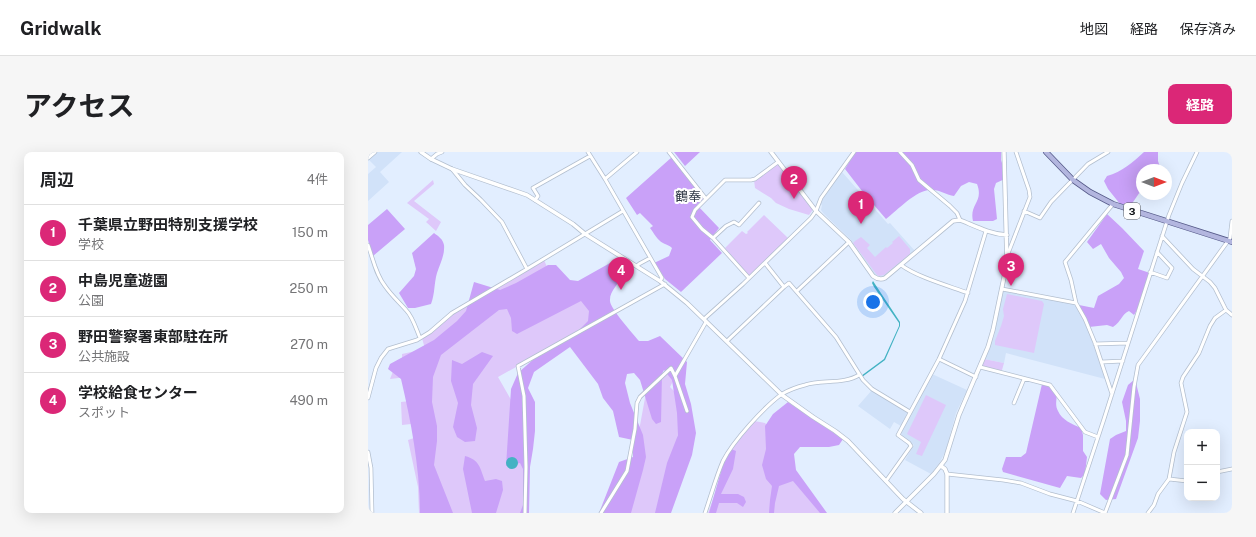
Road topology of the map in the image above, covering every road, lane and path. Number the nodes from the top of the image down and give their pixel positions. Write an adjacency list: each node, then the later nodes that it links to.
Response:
1 (375, 152): 16 (street)
2 (421, 152): 17 (street)
3 (442, 152): 17 (street)
4 (588, 152): 15 (street)
5 (637, 152): 20 (street)
6 (669, 152): 22 (street)
7 (771, 152): 18 (street)
8 (854, 152): 27 (street)
9 (900, 152): 29 (street)
10 (1004, 152): 34 (street)
11 (1016, 152): 28 (street)
12 (1046, 152): 21 (main road, 3)
13 (1108, 152): 21 (street)
14 (1197, 152): 31 (street)
15 (590, 156): 20 (street); 23 (street)
16 (368, 158)
17 (431, 159): 19 (street)
18 (778, 162): 22 (street); 27 (street)
19 (452, 169): 23 (street); 47 (street)
20 (605, 179): 26 (street)
21 (1073, 180): 25 (main road, 3); 28 (street)
22 (706, 199): 36 (street)
23 (536, 200): 33 (street)
24 (759, 202): 36 (street)
25 (1112, 204): 31 (main road, 3); 57 (street)
26 (623, 211): 33 (street); 43 (street)
27 (816, 211): 38 (street); 44 (street)
28 (1024, 211): 42 (street)
29 (960, 220): 32 (street); 45 (street)
30 (1232, 221): 37 (street)
31 (1167, 222): 35 (street); 37 (main road, 3)
32 (986, 231): 34 (street); 56 (street)
33 (585, 234): 46 (street); 47 (street)
34 (1007, 235): 42 (street)
35 (1162, 236): 40 (street); 49 (street)
36 (713, 238): 50 (street)
37 (1230, 241): 49 (street)
38 (849, 242): 45 (street); 55 (street)
39 (368, 245): 41 (street)
40 (1157, 252): 48 (street); 48 (street)
41 (370, 256): 61 (street)
42 (1008, 256): 54 (street)
43 (650, 258): 46 (street); 51 (street)
44 (765, 263): 50 (street); 53 (street)
45 (901, 265): 56 (street)
46 (637, 266): 51 (street)
47 (527, 269): 61 (street)
48 (1150, 272): 63 (street)
49 (1202, 277): 58 (street); 99 (street)
50 (749, 278): 60 (street)
51 (660, 281): 52 (street)
52 (665, 284): 60 (street); 92 (street)
53 (784, 287): 55 (street); 62 (street)
54 (1002, 289): 57 (street); 68 (street)
55 (796, 291): 69 (street)
56 (968, 293): 65 (street)
57 (1076, 303): 64 (street)
58 (1226, 310): 59 (street); 86 (street)
59 (1232, 315)
60 (705, 320): 62 (street); 70 (street)
61 (420, 338): 75 (street)
62 (727, 341): 74 (street)
63 (1128, 343): 64 (street); 66 (street)
64 (1095, 344): 67 (street)
65 (939, 359): 71 (street); 78 (street)
66 (1122, 361): 67 (street); 73 (street)
67 (1102, 362): 73 (street)
68 (980, 367): 71 (street); 72 (street)
69 (859, 374): 74 (street); 78 (street)
70 (675, 376): 77 (street); 93 (street)
71 (976, 377): 81 (street)
72 (1024, 379): 76 (street); 79 (street)
73 (1112, 394): 79 (street)
74 (782, 395): 87 (street); 94 (street)
75 (368, 398)
76 (1014, 404)
77 (687, 411)
78 (910, 412): 87 (street)
79 (1098, 437): 90 (street)
80 (368, 452): 82 (street)
81 (941, 466): 85 (street); 89 (street)
82 (370, 468): 91 (street)
83 (1232, 469): 84 (street)
84 (1220, 471)
85 (947, 474): 90 (street); 97 (street)
86 (1170, 479): 88 (street); 100 (street)
87 (886, 481): 89 (street)
88 (1184, 481)
89 (906, 501): 95 (street); 96 (street)
90 (1077, 501): 98 (street); 99 (street)
91 (372, 513)
92 (525, 513)
93 (600, 513)
94 (704, 513)
95 (895, 513)
96 (921, 513)
97 (946, 513)
98 (1073, 513)
99 (1105, 513)
100 (1148, 513)

